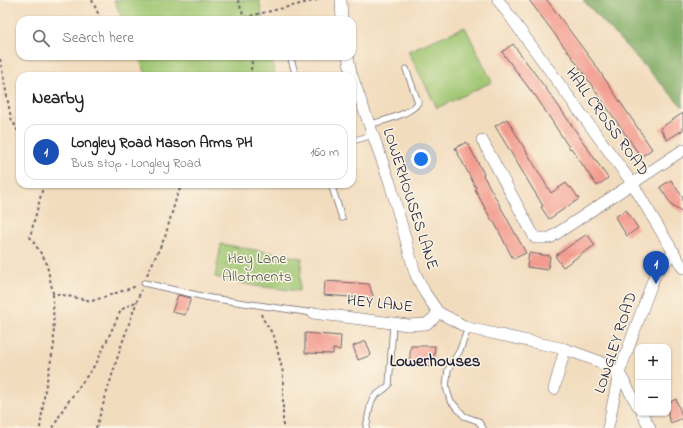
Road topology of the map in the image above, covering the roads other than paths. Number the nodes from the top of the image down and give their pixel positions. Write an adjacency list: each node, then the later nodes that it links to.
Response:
1 (341, 0): 3 (street)
2 (498, 0): 14 (street, HALL CROSS ROAD)
3 (342, 16)
4 (291, 60): 7 (lane)
5 (349, 60): 8 (street, LOWERHOUSES LANE)
6 (406, 69): 10 (lane)
7 (295, 72)
8 (351, 72)
9 (356, 87): 10 (street, LOWERHOUSES LANE)
10 (371, 129): 11 (lane); 20 (street, LOWERHOUSES LANE)
11 (356, 138)
12 (482, 140): 14 (street)
13 (683, 150): 14 (street)
14 (632, 183): 17 (street, HALL CROSS ROAD)
15 (332, 188): 16 (lane)
16 (342, 218)
17 (679, 251): 18 (street, HALL CROSS ROAD); 25 (street, LONGLEY ROAD)
18 (683, 268)
19 (144, 283): 21 (lane)
20 (438, 312): 22 (street, HEY LANE); 23 (street, LOWERHOUSES LANE)
21 (314, 313): 22 (street, HEY LANE)
22 (393, 324): 29 (lane)
23 (468, 328): 24 (street, LOWERHOUSES LANE); 30 (lane)
24 (565, 349): 25 (street, LOWERHOUSES LANE); 26 (street)
25 (620, 373): 27 (street); 31 (street, LONGLEY ROAD)
26 (554, 389)
27 (635, 400)
28 (644, 416): 32 (street)
29 (366, 428)
30 (484, 428)
31 (608, 428)
32 (650, 428)

